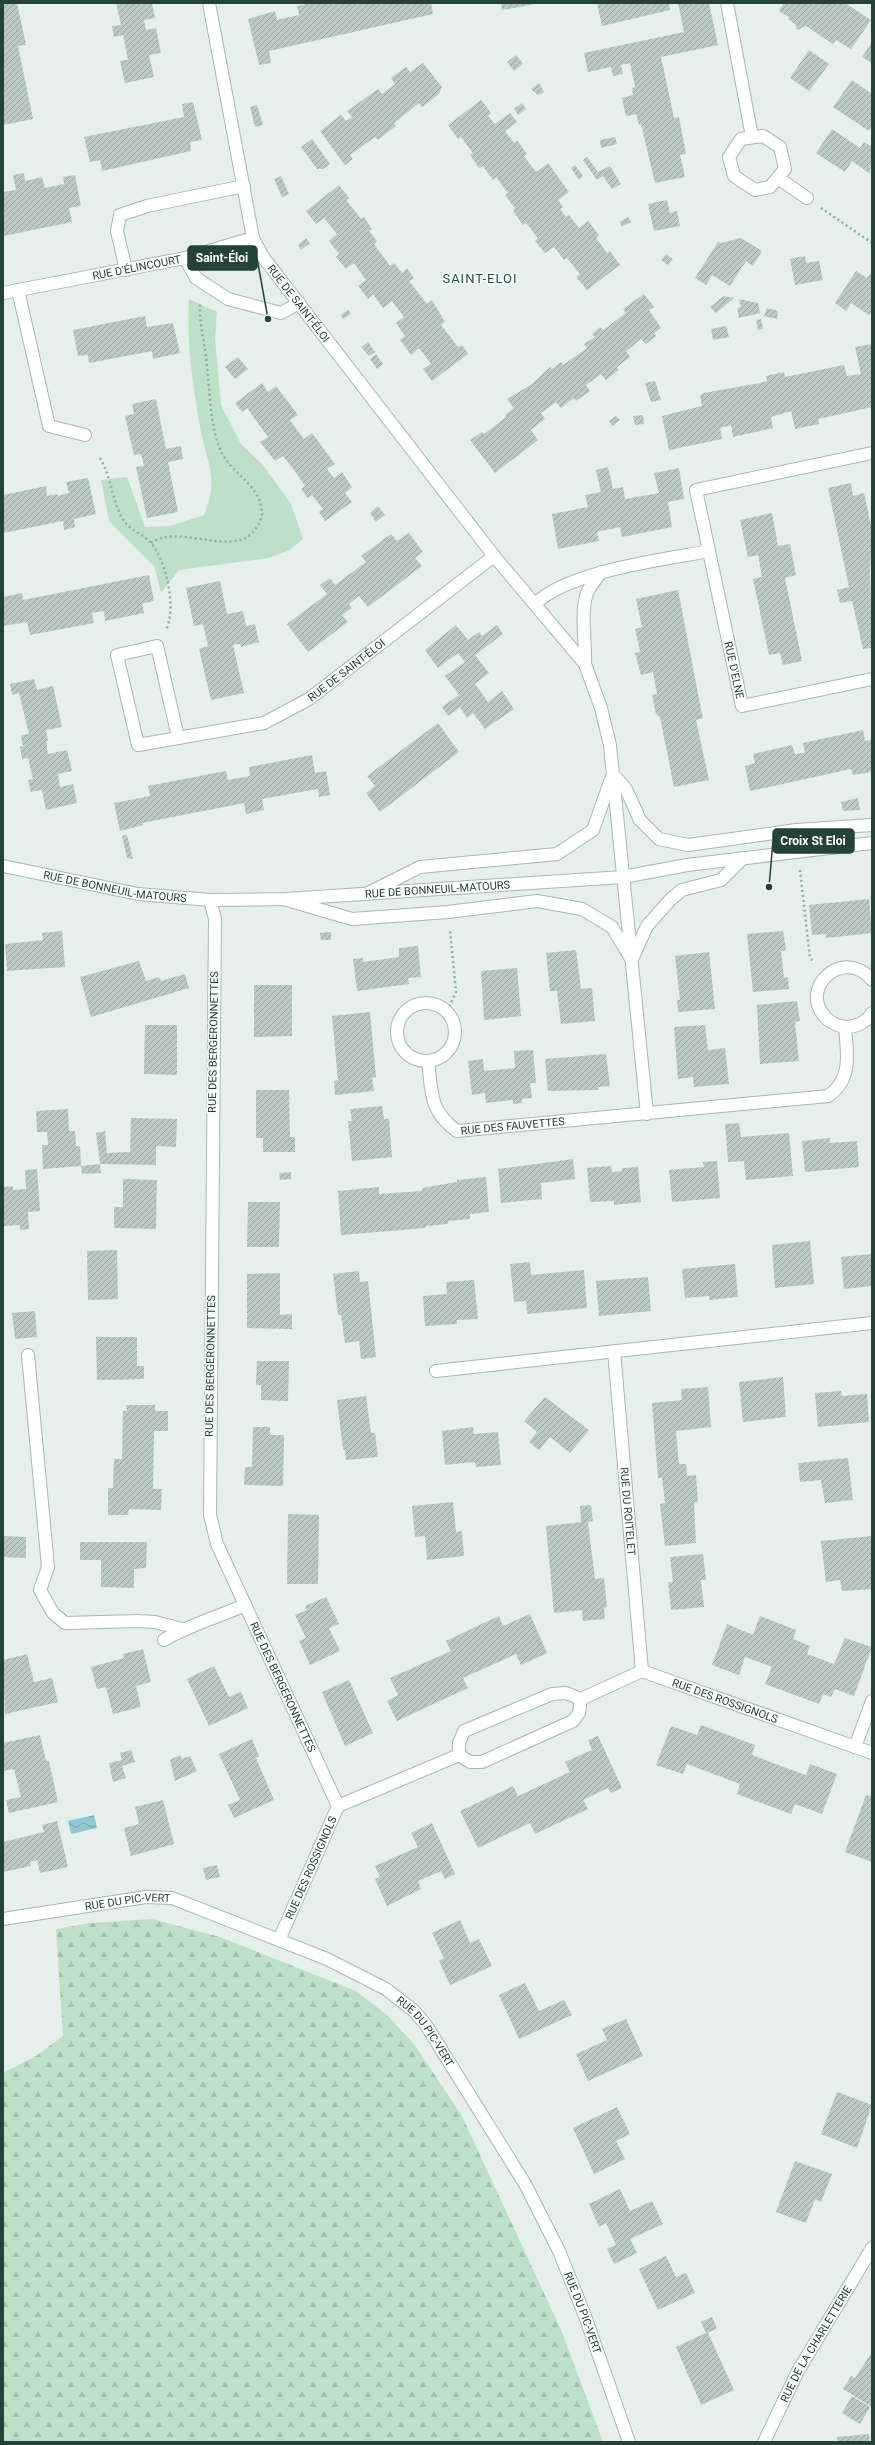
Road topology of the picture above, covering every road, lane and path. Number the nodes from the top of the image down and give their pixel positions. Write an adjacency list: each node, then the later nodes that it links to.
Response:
1 (209, 3): 5 (street, RUE DE SAINT-ÉLOI)
2 (727, 3): 3 (street)
3 (752, 137): 4 (street); 4 (street)
4 (778, 178): 6 (street)
5 (244, 186): 7 (street, RUE DE SAINT-ÉLOI); 10 (street)
6 (806, 198): 8 (path)
7 (254, 238): 9 (street, RUE D'ÉLINCOURT); 14 (street, RUE DE SAINT-ÉLOI)
8 (872, 243)
9 (185, 258): 10 (street, RUE D'ÉLINCOURT); 11 (street)
10 (126, 270): 12 (street, RUE D'ÉLINCOURT)
11 (206, 286): 14 (street); 18 (path)
12 (18, 290): 13 (street, RUE D'ÉLINCOURT); 15 (street)
13 (3, 293)
14 (299, 303): 20 (street, RUE DE SAINT-ÉLOI)
15 (85, 435)
16 (872, 453): 19 (street, RUE D'ELNE)
17 (100, 458): 18 (path)
18 (151, 543): 23 (path)
19 (709, 551): 21 (street); 25 (street, RUE D'ELNE)
20 (494, 556): 22 (street, RUE DE SAINT-ÉLOI); 26 (street, RUE DE SAINT-ÉLOI)
21 (601, 572): 22 (street); 24 (street)
22 (535, 604): 24 (street, RUE DE SAINT-ÉLOI)
23 (157, 646): 26 (street); 26 (street, RUE DE SAINT-ÉLOI)
24 (585, 664): 27 (street, RUE DE SAINT-ÉLOI)
25 (872, 679)
26 (178, 737)
27 (613, 774): 28 (street); 33 (street, RUE DE SAINT-ÉLOI); 34 (street)
28 (872, 826)
29 (872, 843): 30 (street, RUE DE BONNEUIL-MATOURS)
30 (798, 851): 31 (street, RUE DE BONNEUIL-MATOURS); 39 (path)
31 (743, 858): 33 (street, RUE DE BONNEUIL-MATOURS); 38 (street)
32 (3, 866): 35 (street, RUE DE BONNEUIL-MATOURS)
33 (623, 877): 34 (street, RUE DE BONNEUIL-MATOURS); 38 (street)
34 (366, 894): 36 (street, RUE DE BONNEUIL-MATOURS)
35 (210, 900): 36 (street, RUE DE BONNEUIL-MATOURS); 50 (street, RUE DES BERGERONNETTES)
36 (286, 900): 37 (street)
37 (448, 912): 38 (street); 41 (path)
38 (631, 960): 45 (street)
39 (826, 976): 40 (street); 43 (street)
40 (872, 980)
41 (447, 1011): 44 (street); 44 (street)
42 (872, 1014): 43 (street)
43 (845, 1027): 45 (street, RUE DES FAUVETTES)
44 (428, 1061): 45 (street, RUE DES FAUVETTES)
45 (647, 1114)
46 (872, 1323): 47 (street)
47 (614, 1351): 49 (street); 53 (street, RUE DU ROITELET)
48 (28, 1356): 51 (street)
49 (436, 1371)
50 (245, 1605): 51 (street); 59 (street, RUE DES BERGERONNETTES)
51 (182, 1629): 52 (street)
52 (164, 1640)
53 (642, 1671): 54 (street); 56 (street, RUE DES ROSSIGNOLS)
54 (580, 1699): 58 (street); 58 (street)
55 (872, 1701): 56 (street)
56 (855, 1747): 57 (street, RUE DES ROSSIGNOLS)
57 (872, 1753)
58 (459, 1755): 59 (street, RUE DES ROSSIGNOLS)
59 (338, 1806): 61 (street, RUE DES ROSSIGNOLS)
60 (3, 1919): 61 (street, RUE DU PIC-VERT)
61 (279, 1940): 63 (street, RUE DU PIC-VERT)
62 (872, 2248): 64 (street, RUE DE LA CHARLETTERIE)
63 (629, 2442)
64 (764, 2442)

